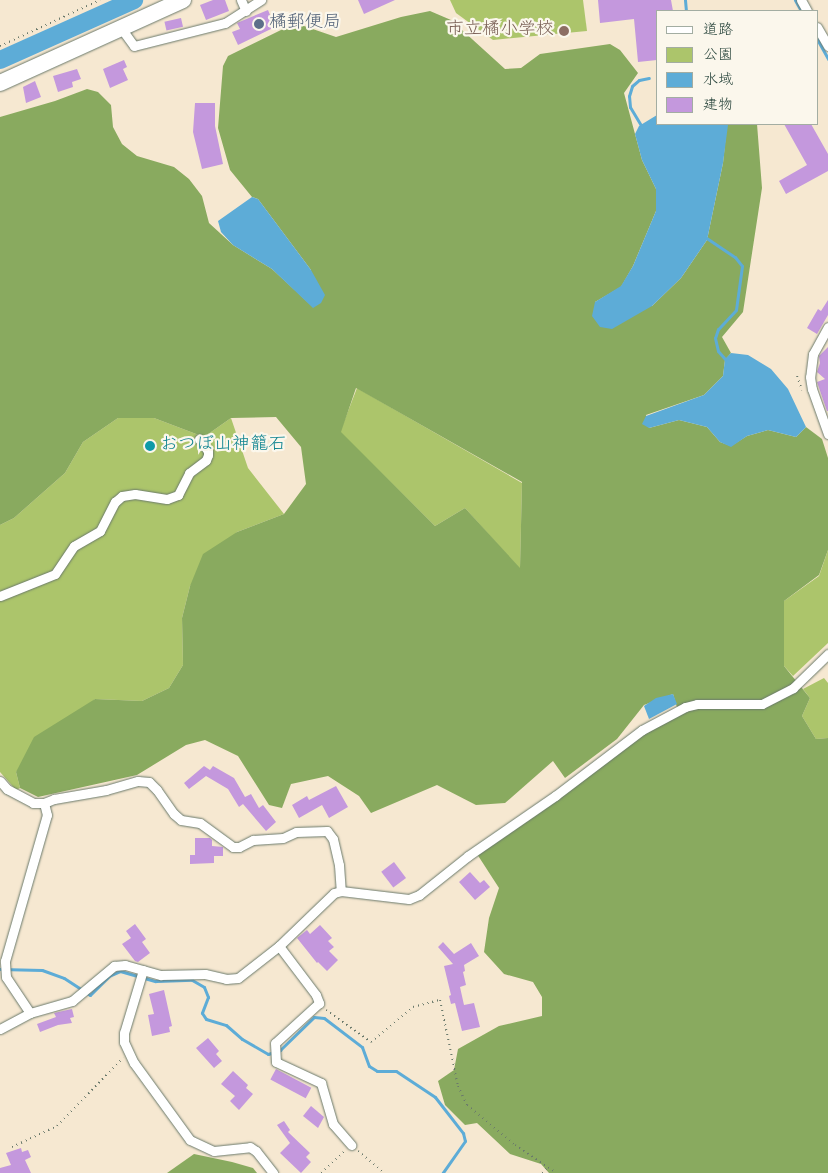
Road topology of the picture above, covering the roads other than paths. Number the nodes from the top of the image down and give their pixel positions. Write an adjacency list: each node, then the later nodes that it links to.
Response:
1 (183, 0): 5 (highway)
2 (241, 0): 4 (street)
3 (261, 0): 4 (street)
4 (246, 11): 5 (street)
5 (121, 28): 8 (highway)
6 (818, 29): 7 (street)
7 (828, 46)
8 (0, 83)
9 (828, 328): 10 (street)
10 (828, 434)
11 (199, 439): 12 (street)
12 (0, 596)
13 (828, 654): 16 (street)
14 (0, 781): 15 (street)
15 (44, 803): 16 (street); 19 (street)
16 (341, 891): 17 (street)
17 (279, 946): 18 (street); 21 (street)
18 (143, 970): 19 (street); 22 (street)
19 (30, 1013): 20 (street)
20 (0, 1029)
21 (350, 1145)
22 (273, 1173)

